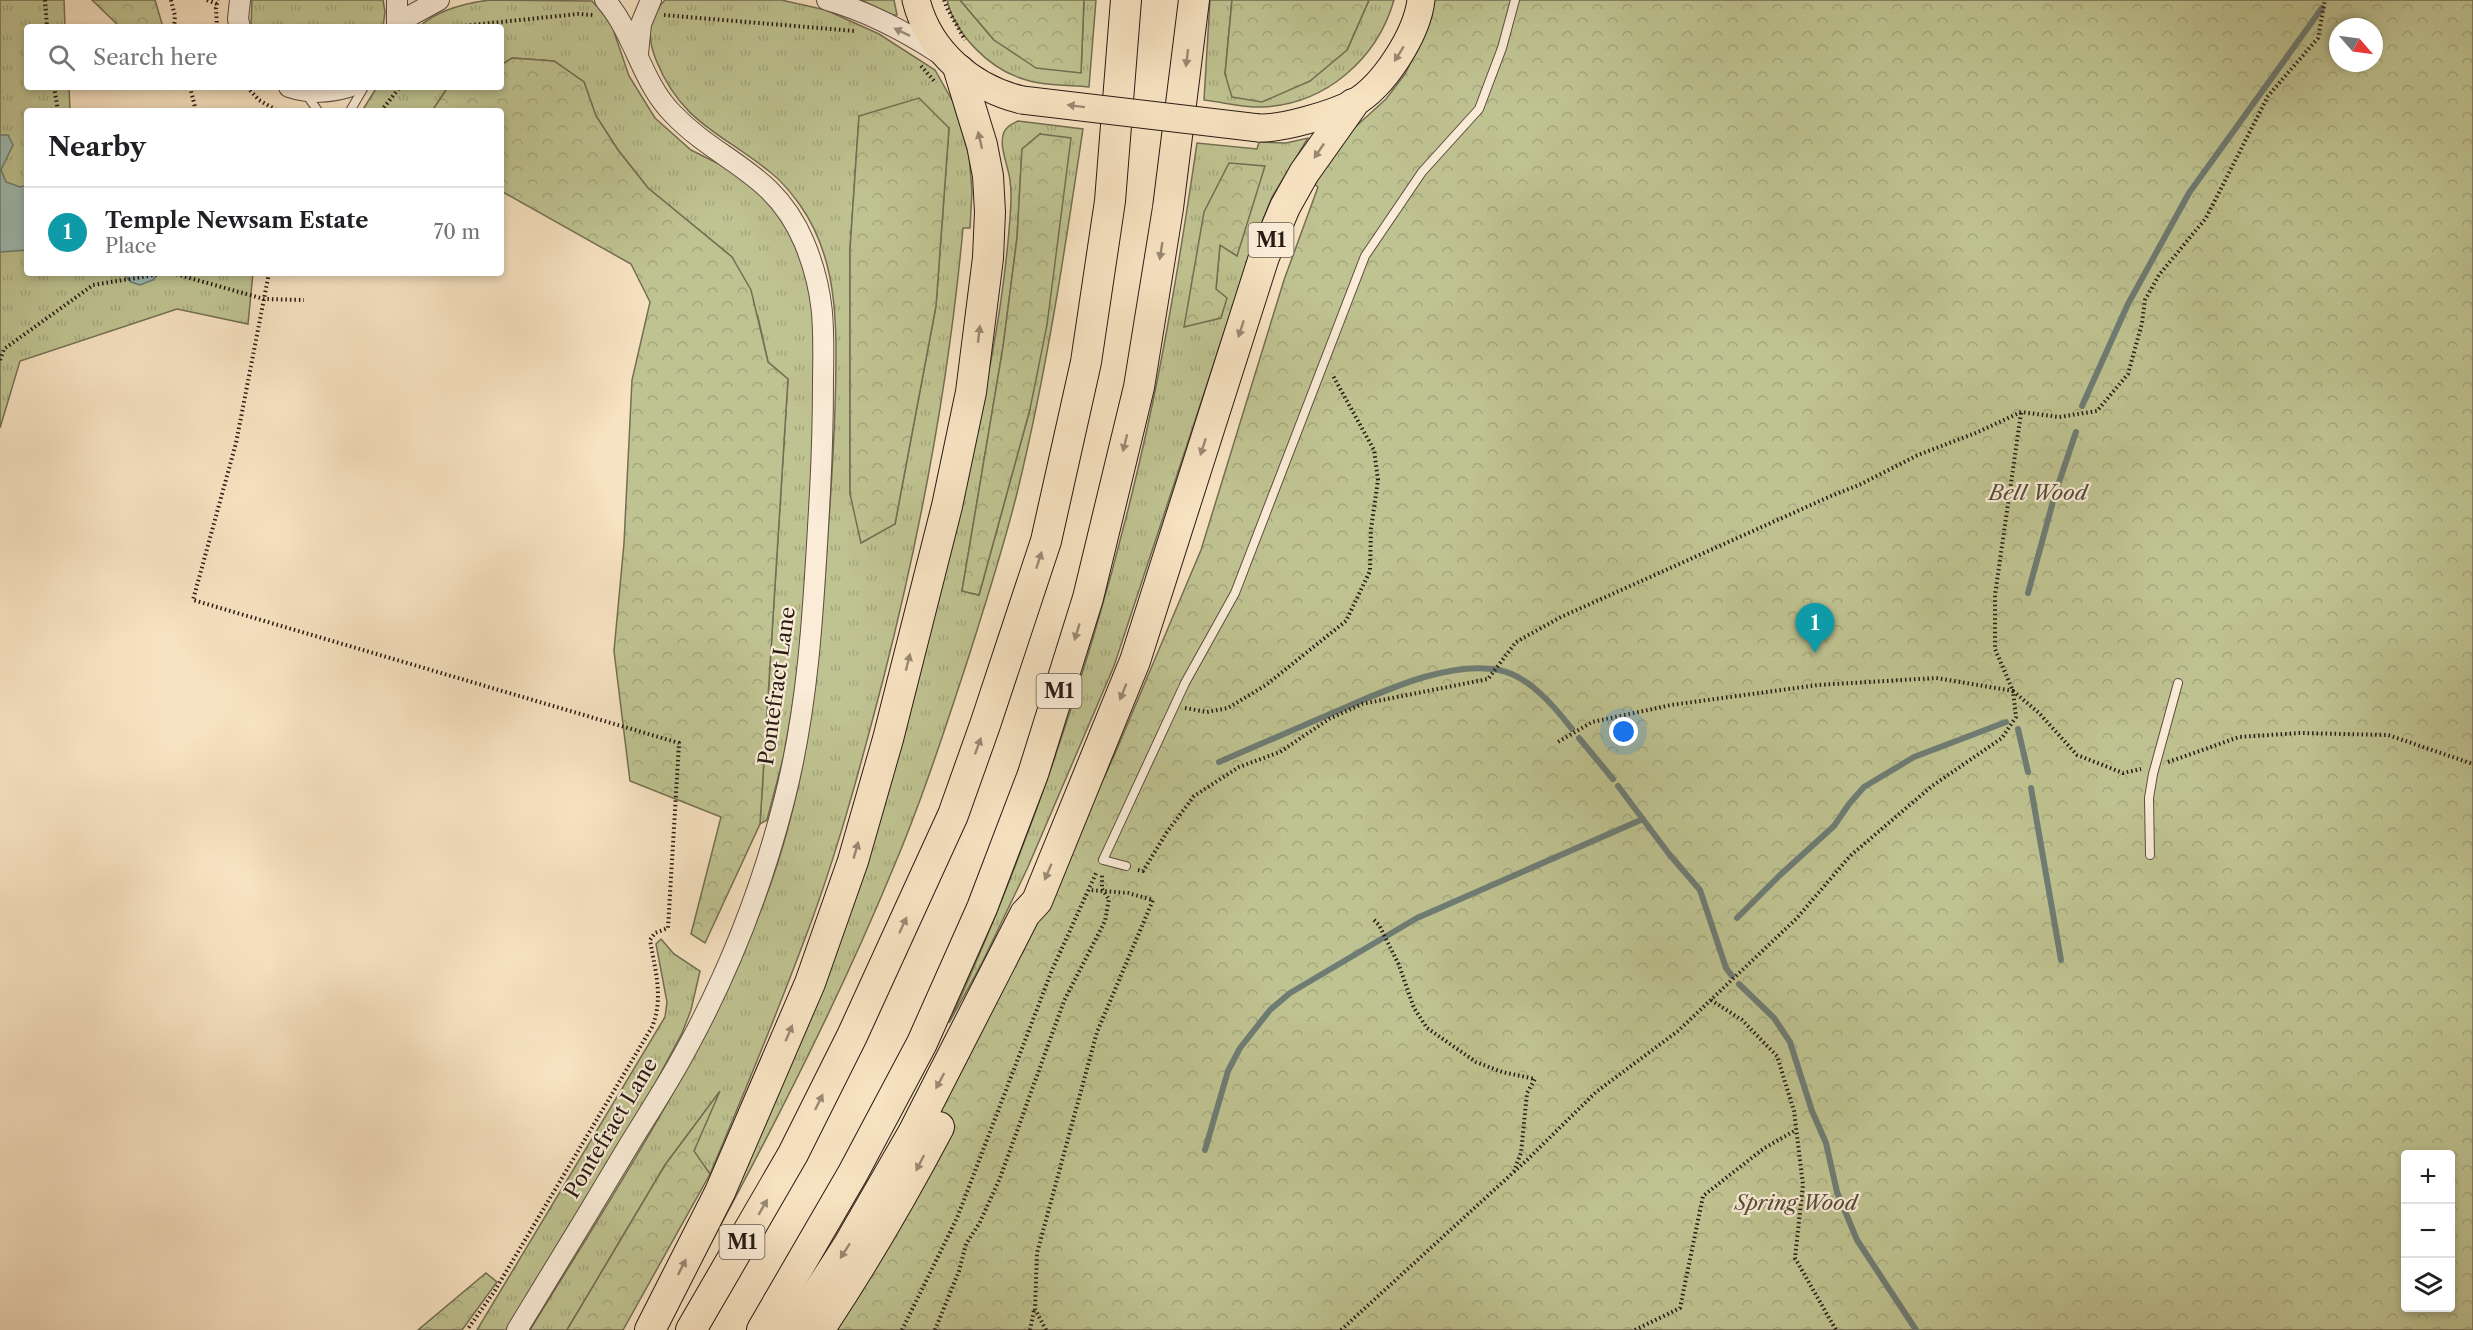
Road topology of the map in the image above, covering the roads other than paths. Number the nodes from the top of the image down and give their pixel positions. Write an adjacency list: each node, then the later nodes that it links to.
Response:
1 (240, 0): 12 (street)
2 (397, 0): 13 (street)
3 (439, 0): 13 (street)
4 (827, 0): 15 (street, one-way to 4)
5 (916, 0): 15 (highway)
6 (1126, 0): 28 (highway, M1, one-way to 6)
7 (1194, 0): 29 (highway, M1, one-way to 29)
8 (1421, 0): 19 (highway, one-way to 19)
9 (1515, 0): 24 (lane)
10 (604, 8): 14 (street, Pontefract Lane)
11 (655, 8): 14 (street)
12 (239, 24)
13 (398, 24)
14 (638, 54): 26 (street, Pontefract Lane)
15 (956, 67): 19 (highway, one-way to 15, bridge); 27 (highway, M1, one-way to 15)
16 (297, 90): 17 (street); 20 (lane)
17 (338, 90)
18 (362, 90): 21 (lane)
19 (1353, 104): 25 (highway, M1, one-way to 25)
20 (315, 108)
21 (352, 108)
22 (2178, 683): 23 (lane)
23 (2150, 855)
24 (1126, 866)
25 (1037, 901): 30 (highway, M1, one-way to 30); 31 (highway, M1, one-way to 31)
26 (518, 1330)
27 (650, 1330)
28 (691, 1330)
29 (762, 1330)
30 (794, 1330)
31 (819, 1330)

